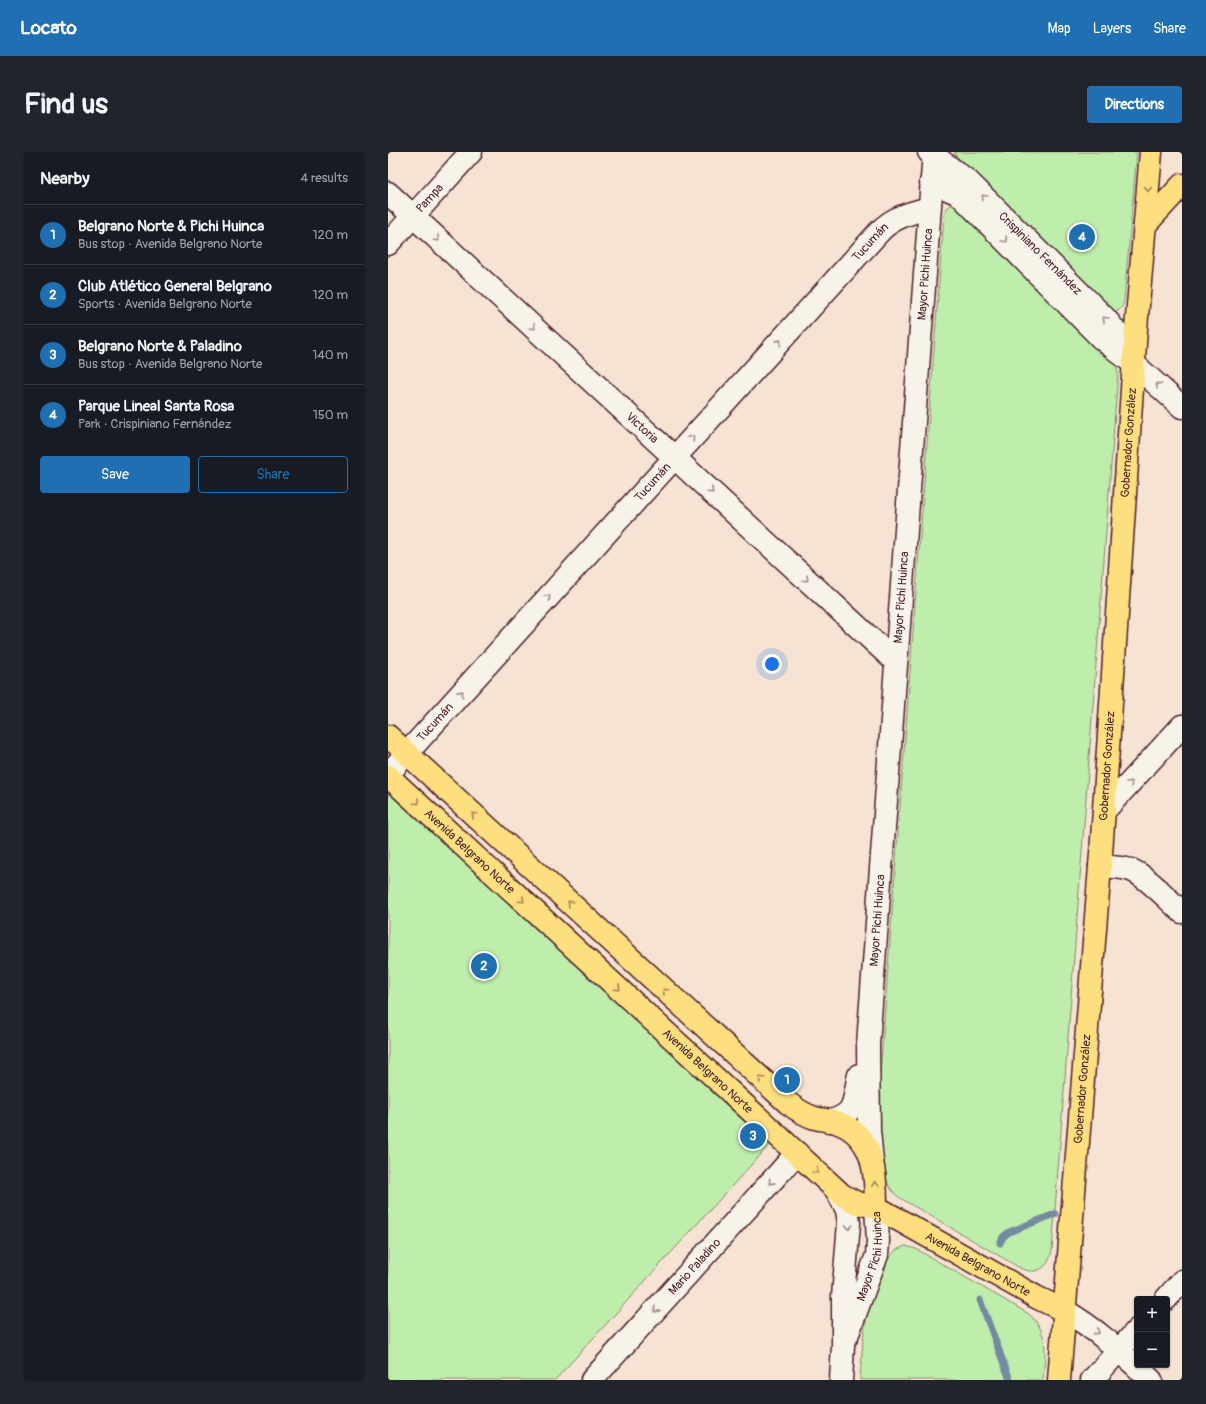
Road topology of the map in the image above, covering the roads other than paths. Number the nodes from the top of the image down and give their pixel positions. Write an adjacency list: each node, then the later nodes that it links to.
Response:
1 (471, 152): 8 (street, Pampa)
2 (1152, 152): 9 (main road, Gobernador González, one-way to 9)
3 (932, 153): 4 (street, Mayor Pichi Huinca); 11 (street, Crispiniano Fernández, one-way to 3)
4 (931, 182): 7 (street, Mayor Pichi Huinca); 11 (street, Crispiniano Fernández, one-way to 11)
5 (1182, 185): 9 (main road)
6 (388, 193): 8 (street, Victoria)
7 (929, 208): 13 (street, Tucumán, one-way to 7); 14 (street, Mayor Pichi Huinca)
8 (413, 216): 10 (street, Pampa); 13 (street, Victoria, one-way to 13)
9 (1146, 226): 11 (main road, Gobernador González)
10 (388, 244)
11 (1134, 364): 12 (street, Crispiniano Fernández, one-way to 11); 19 (main road, Gobernador González)
12 (1182, 407)
13 (674, 457): 14 (street, Victoria, one-way to 14); 17 (street, Tucumán, one-way to 13)
14 (896, 662): 22 (street, Mayor Pichi Huinca)
15 (1182, 726): 19 (street, one-way to 15)
16 (388, 736): 17 (main road)
17 (407, 753): 18 (street, Tucumán); 23 (main road, one-way to 17)
18 (388, 775): 24 (main road, Avenida Belgrano Norte, one-way to 24)
19 (1104, 811): 20 (main road, Gobernador González)
20 (1100, 866): 21 (street); 30 (main road, Gobernador González)
21 (1182, 912)
22 (868, 1044): 23 (street, Mayor Pichi Huinca); 25 (street, Mayor Pichi Huinca)
23 (822, 1119): 24 (main road); 25 (main road)
24 (797, 1153): 26 (main road, Avenida Belgrano Norte, one-way to 26); 34 (street, Mario Paladino, one-way to 34)
25 (872, 1161): 27 (main road, Mayor Pichi Huinca, one-way to 25)
26 (837, 1191): 27 (main road, Avenida Belgrano Norte); 32 (street, Mayor Pichi Huinca, one-way to 32)
27 (876, 1207): 30 (main road, Avenida Belgrano Norte); 32 (street, Mayor Pichi Huinca)
28 (1182, 1281): 29 (street)
29 (1169, 1296)
30 (1065, 1311): 33 (street, one-way to 33); 36 (main road, Gobernador González)
31 (1135, 1332): 33 (street)
32 (844, 1346): 35 (street, Mayor Pichi Huinca)
33 (1119, 1350): 37 (street); 38 (street)
34 (592, 1380)
35 (841, 1380)
36 (1059, 1380)
37 (1092, 1380)
38 (1151, 1380)

